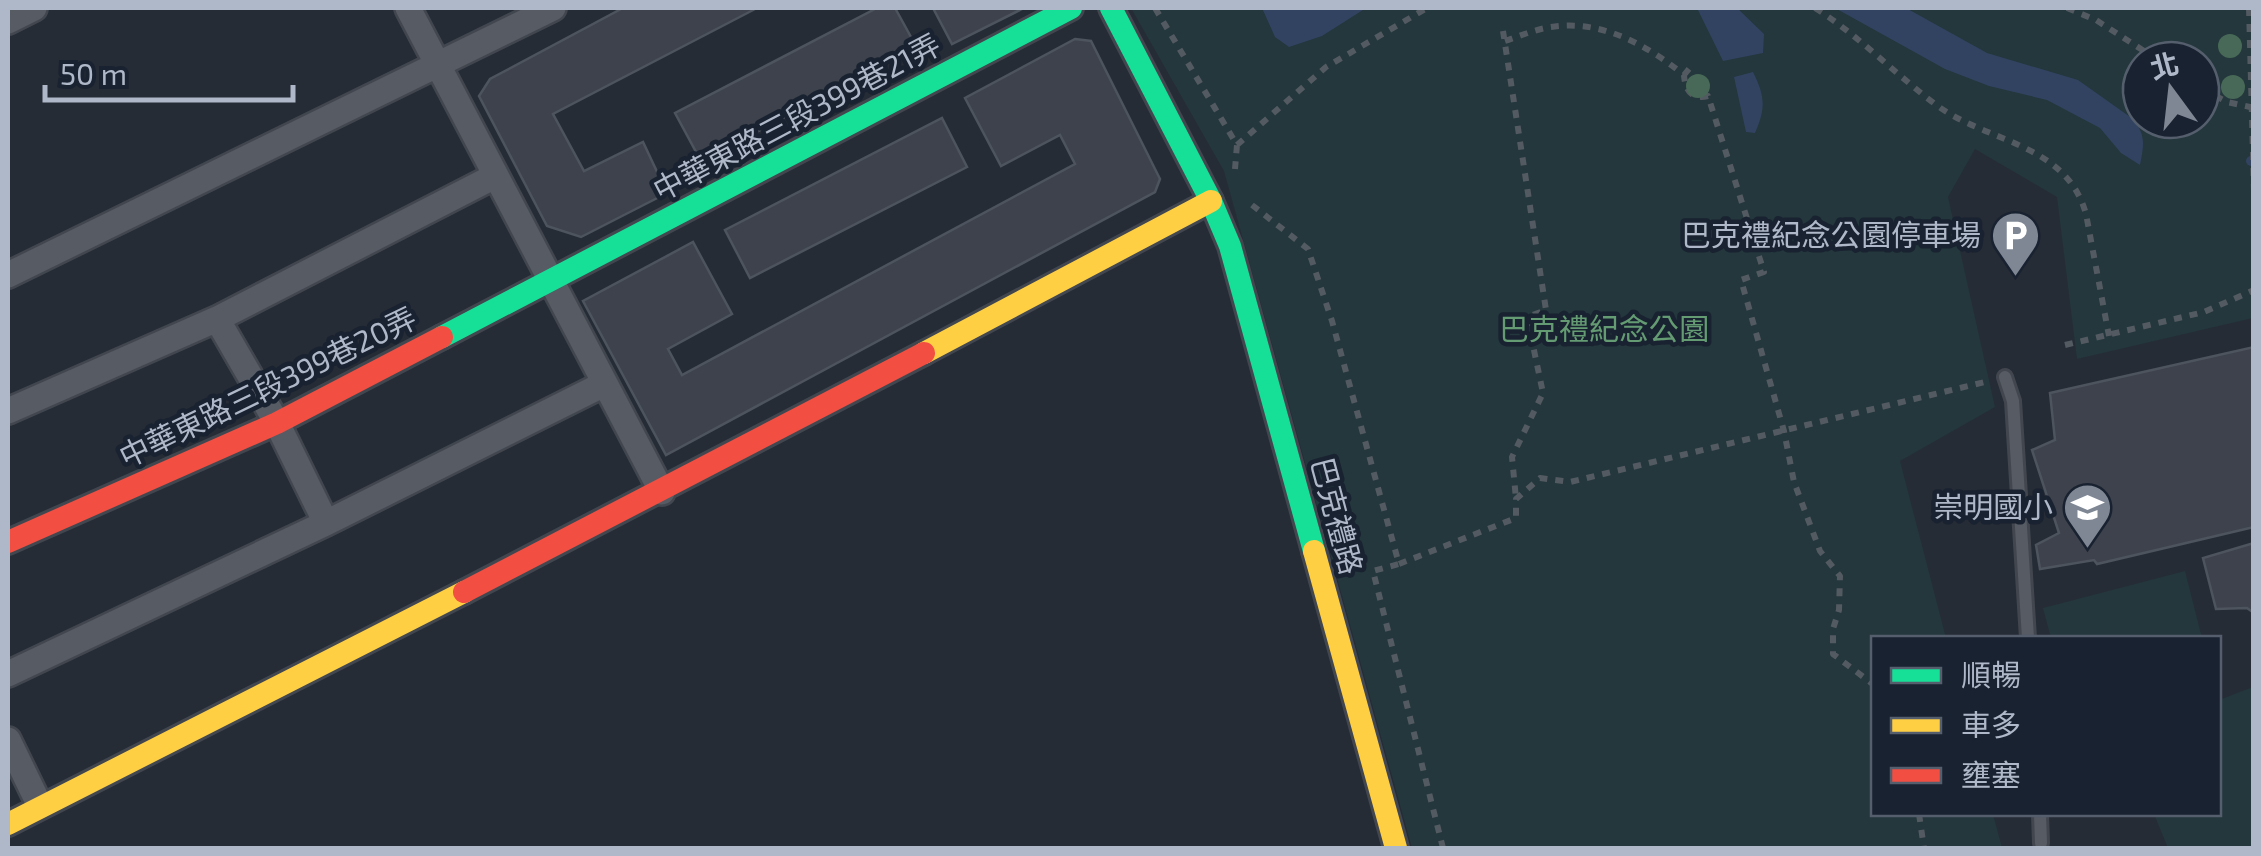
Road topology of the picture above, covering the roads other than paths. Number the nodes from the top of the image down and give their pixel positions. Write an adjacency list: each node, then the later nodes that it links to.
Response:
1 (34, 8): 6 (street)
2 (408, 8): 7 (street)
3 (553, 8): 7 (street)
4 (1071, 8): 11 (street, 中華東路三段399巷21弄)
5 (1111, 8): 9 (street, 巴克禮路)
6 (8, 21)
7 (439, 66): 8 (street); 10 (street)
8 (495, 176): 11 (street); 12 (street)
9 (1212, 201): 17 (street); 27 (street, 巴克禮路)
10 (8, 274)
11 (550, 282): 14 (street); 16 (street, 中華東路三段399巷20弄)
12 (217, 319): 15 (street); 16 (street)
13 (2000, 378): 20 (lane)
14 (604, 384): 17 (street); 18 (street)
15 (8, 412)
16 (277, 423): 18 (street); 19 (street, 中華東路三段399巷20弄)
17 (662, 492): 23 (street)
18 (326, 523): 21 (street)
19 (8, 542)
20 (2028, 636)
21 (8, 674)
22 (8, 740): 23 (street)
23 (40, 806): 25 (street)
24 (2040, 816): 26 (lane)
25 (8, 824)
26 (2042, 844)
27 (1396, 848)

